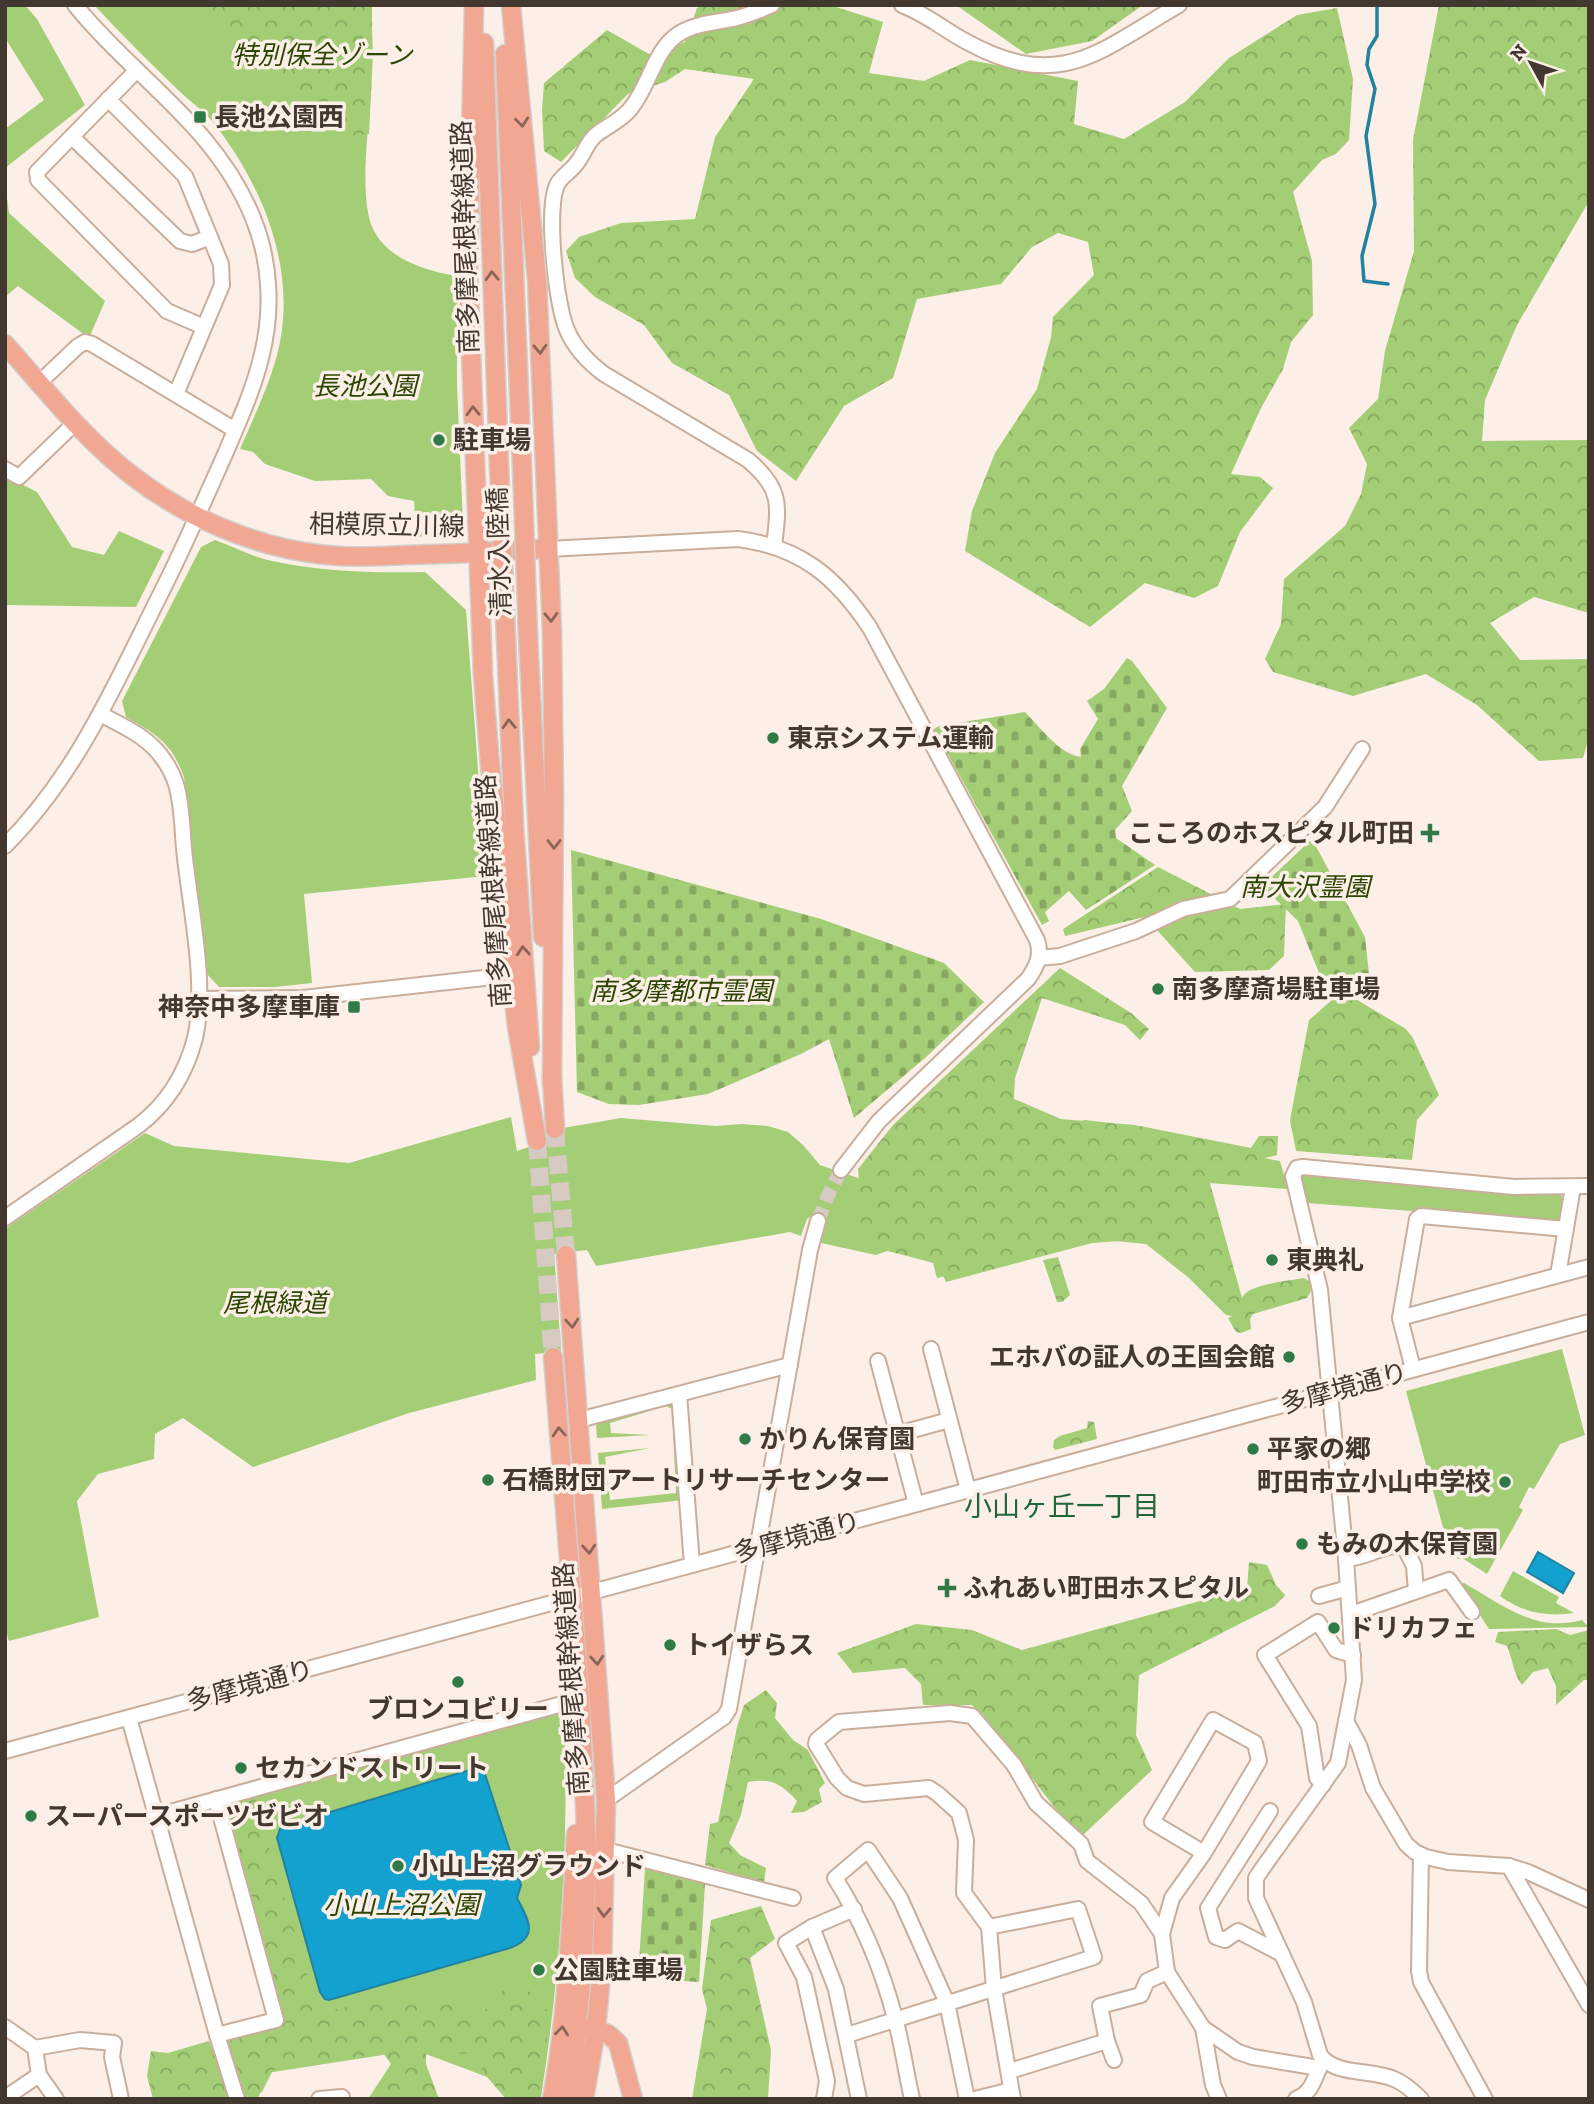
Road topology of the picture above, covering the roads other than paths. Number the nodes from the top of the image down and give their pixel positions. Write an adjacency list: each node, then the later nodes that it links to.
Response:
1 (75, 5): 9 (street)
2 (474, 5): 25 (main road, one-way to 2)
3 (482, 5): 20 (main road, 南多摩尾根幹線道路, one-way to 3)
4 (502, 5): 19 (main road, 南多摩尾根幹線道路)
5 (511, 5): 24 (main road, one-way to 24)
6 (772, 5): 23 (street)
7 (902, 5): 8 (street)
8 (1179, 5)
9 (137, 70): 10 (street); 18 (street)
10 (108, 99): 11 (street); 12 (street)
11 (72, 136): 12 (street); 13 (street)
12 (210, 237): 13 (street)
13 (204, 327): 16 (street)
14 (5, 344): 15 (main road, 相模原立川線)
15 (39, 383): 16 (street); 17 (main road, 相模原立川線)
16 (176, 394): 18 (street)
17 (75, 423): 21 (street); 22 (main road, 相模原立川線)
18 (235, 430): 22 (street)
19 (522, 465): 26 (main road, 清水入陸橋, bridge)
20 (499, 466): 27 (main road, 清水入陸橋, bridge)
21 (5, 469)
22 (198, 516): 25 (main road, 相模原立川線); 28 (street)
23 (774, 546): 24 (street); 31 (street)
24 (548, 549): 25 (main road, 相模原立川線); 34 (main road, one-way to 34)
25 (480, 553): 32 (main road)
26 (528, 636): 34 (main road, 南多摩尾根幹線道路)
27 (506, 638): 32 (main road, 南多摩尾根幹線道路, one-way to 27)
28 (100, 714): 30 (street); 33 (street)
29 (1362, 750): 31 (street)
30 (5, 846)
31 (1039, 958): 36 (street)
32 (511, 975): 33 (street)
33 (199, 999): 39 (street)
34 (552, 1085): 35 (main road, 南多摩尾根幹線道路)
35 (555, 1129)
36 (841, 1170)
37 (1589, 1186): 38 (street)
38 (1573, 1187): 41 (street); 52 (street)
39 (5, 1218)
40 (818, 1221): 49 (street)
41 (1566, 1230): 44 (street); 45 (street)
42 (566, 1255): 54 (main road, 南多摩尾根幹線道路, one-way to 54)
43 (1589, 1267): 44 (street)
44 (1558, 1275): 45 (street)
45 (1400, 1318): 51 (street)
46 (1589, 1322): 51 (street, 多摩境通り)
47 (553, 1356): 66 (main road, 南多摩尾根幹線道路, one-way to 47)
48 (928, 1358): 55 (street)
49 (789, 1365): 53 (street); 59 (street)
50 (885, 1369): 56 (street)
51 (1413, 1369): 52 (street, 多摩境通り)
52 (1331, 1392): 57 (street, 多摩境通り); 60 (street)
53 (679, 1394): 54 (street); 61 (street)
54 (579, 1420): 64 (main road, 南多摩尾根幹線道路, one-way to 64)
55 (949, 1420): 56 (street); 57 (street)
56 (898, 1434): 58 (street)
57 (968, 1490): 58 (street, 多摩境通り)
58 (916, 1504): 59 (street, 多摩境通り)
59 (759, 1547): 61 (street, 多摩境通り); 76 (street)
60 (1346, 1559): 62 (street); 63 (street)
61 (692, 1565): 64 (street, 多摩境通り)
62 (1348, 1588): 65 (street); 68 (street)
63 (1416, 1591): 67 (street); 68 (street)
64 (592, 1592): 66 (street, 多摩境通り); 76 (main road, 南多摩尾根幹線道路, one-way to 76)
65 (1319, 1596)
66 (572, 1598): 70 (main road, 南多摩尾根幹線道路); 71 (street, 多摩境通り)
67 (1472, 1612)
68 (1350, 1614): 69 (street)
69 (1353, 1655): 72 (street); 74 (street)
70 (580, 1699): 75 (street); 79 (main road, 南多摩尾根幹線道路)
71 (129, 1718): 73 (street, 多摩境通り); 78 (street)
72 (1346, 1721): 74 (street); 82 (street)
73 (5, 1751)
74 (1323, 1784): 90 (street)
75 (216, 1799): 78 (street); 100 (street)
76 (606, 1800): 80 (main road, 南多摩尾根幹線道路)
77 (1270, 1811): 90 (street)
78 (156, 1816): 100 (street)
79 (586, 1818): 97 (main road, 南多摩尾根幹線道路); 115 (main road, one-way to 79)
80 (606, 1850): 84 (street); 99 (main road, 南多摩尾根幹線道路, one-way to 99)
81 (1204, 1853): 81 (street); 89 (street)
82 (1421, 1855): 83 (street); 127 (street)
83 (1510, 1867): 85 (street); 93 (street)
84 (793, 1898)
85 (1589, 1900)
86 (854, 1909): 87 (street); 94 (street); 95 (street)
87 (812, 1927): 101 (street); 119 (street)
88 (989, 1927): 89 (street); 92 (street); 92 (street)
89 (1162, 1934): 91 (street)
90 (1282, 1954): 105 (street)
91 (1167, 1972): 98 (street); 102 (street)
92 (994, 1989): 94 (street); 106 (street)
93 (1587, 1996)
94 (947, 2003): 95 (street); 122 (street)
95 (895, 2019): 101 (street); 121 (street)
96 (5, 2027): 103 (street)
97 (577, 2027): 99 (main road); 116 (main road, 南多摩尾根幹線道路)
98 (1203, 2028): 105 (street); 124 (street)
99 (596, 2029): 117 (main road, 南多摩尾根幹線道路); 118 (main road)
100 (217, 2035): 113 (street)
101 (847, 2035): 120 (street)
102 (1107, 2040): 104 (street); 106 (street)
103 (36, 2048): 107 (street); 112 (street)
104 (1114, 2060)
105 (1321, 2064): 125 (street); 126 (street)
106 (1010, 2071): 109 (street)
107 (39, 2075): 110 (street); 111 (street)
108 (334, 2093): 114 (street)
109 (1012, 2094): 123 (street)
110 (5, 2098)
111 (56, 2099)
112 (121, 2099)
113 (237, 2099)
114 (319, 2099)
115 (552, 2099)
116 (567, 2099)
117 (584, 2099)
118 (633, 2099)
119 (824, 2099)
120 (859, 2099)
121 (912, 2099)
122 (967, 2099)
123 (975, 2099)
124 (1219, 2099)
125 (1296, 2099)
126 (1421, 2099)
127 (1485, 2099)

